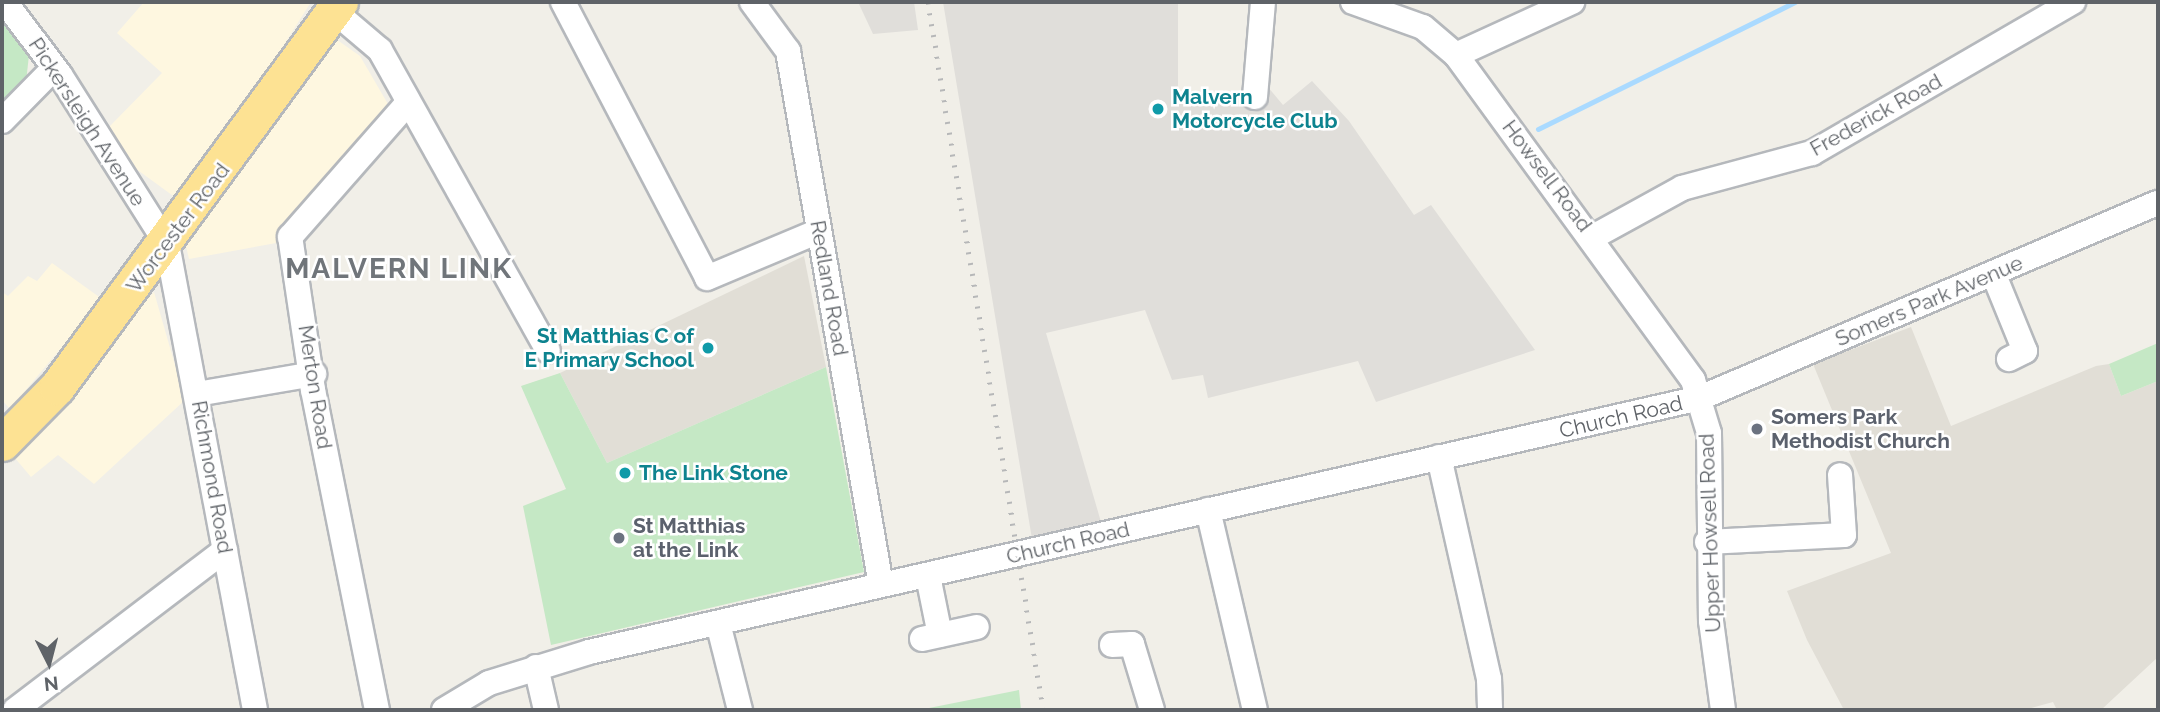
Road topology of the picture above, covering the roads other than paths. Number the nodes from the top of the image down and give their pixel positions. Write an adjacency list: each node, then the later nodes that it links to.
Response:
1 (5, 2): 10 (street, Pickersleigh Avenue)
2 (563, 2): 15 (street)
3 (752, 2): 15 (street, Redland Road)
4 (1263, 2): 11 (street)
5 (1353, 2): 9 (street, Howsell Road)
6 (1572, 2): 9 (street)
7 (2073, 2): 16 (street, Frederick Road)
8 (337, 6): 12 (street); 17 (highway, Worcester Road)
9 (1456, 55): 16 (street, Howsell Road)
10 (54, 68): 13 (street); 17 (street, Pickersleigh Avenue)
11 (1255, 97)
12 (407, 104): 19 (street); 21 (street, Merton Road)
13 (2, 121)
14 (2158, 203): 18 (street, Somers Park Avenue)
15 (819, 231): 31 (street, Redland Road)
16 (1593, 237): 23 (street, Howsell Road)
17 (167, 244): 22 (street, Richmond Road); 24 (highway, Worcester Road)
18 (1994, 275): 20 (street); 23 (street, Somers Park Avenue)
19 (548, 350)
20 (2009, 359)
21 (314, 377): 22 (street); 39 (street, Merton Road)
22 (197, 394): 29 (street, Richmond Road)
23 (1700, 398): 25 (street, Church Road); 28 (street, Upper Howsell Road)
24 (2, 443)
25 (1439, 457): 27 (street, Church Road); 36 (street)
26 (1840, 475): 28 (street)
27 (1208, 510): 30 (street, Church Road); 44 (street)
28 (1707, 542): 45 (street, Upper Howsell Road)
29 (225, 550): 37 (street); 38 (street, Richmond Road)
30 (928, 576): 31 (street, Church Road); 33 (street)
31 (881, 585): 32 (street, Church Road)
32 (718, 623): 35 (street, Church Road); 42 (street)
33 (978, 627)
34 (1112, 645): 43 (street)
35 (536, 667): 40 (street, Church Road); 41 (street)
36 (1493, 708)
37 (15, 710)
38 (256, 710)
39 (377, 710)
40 (444, 710)
41 (546, 710)
42 (740, 710)
43 (1152, 710)
44 (1255, 710)
45 (1723, 710)

